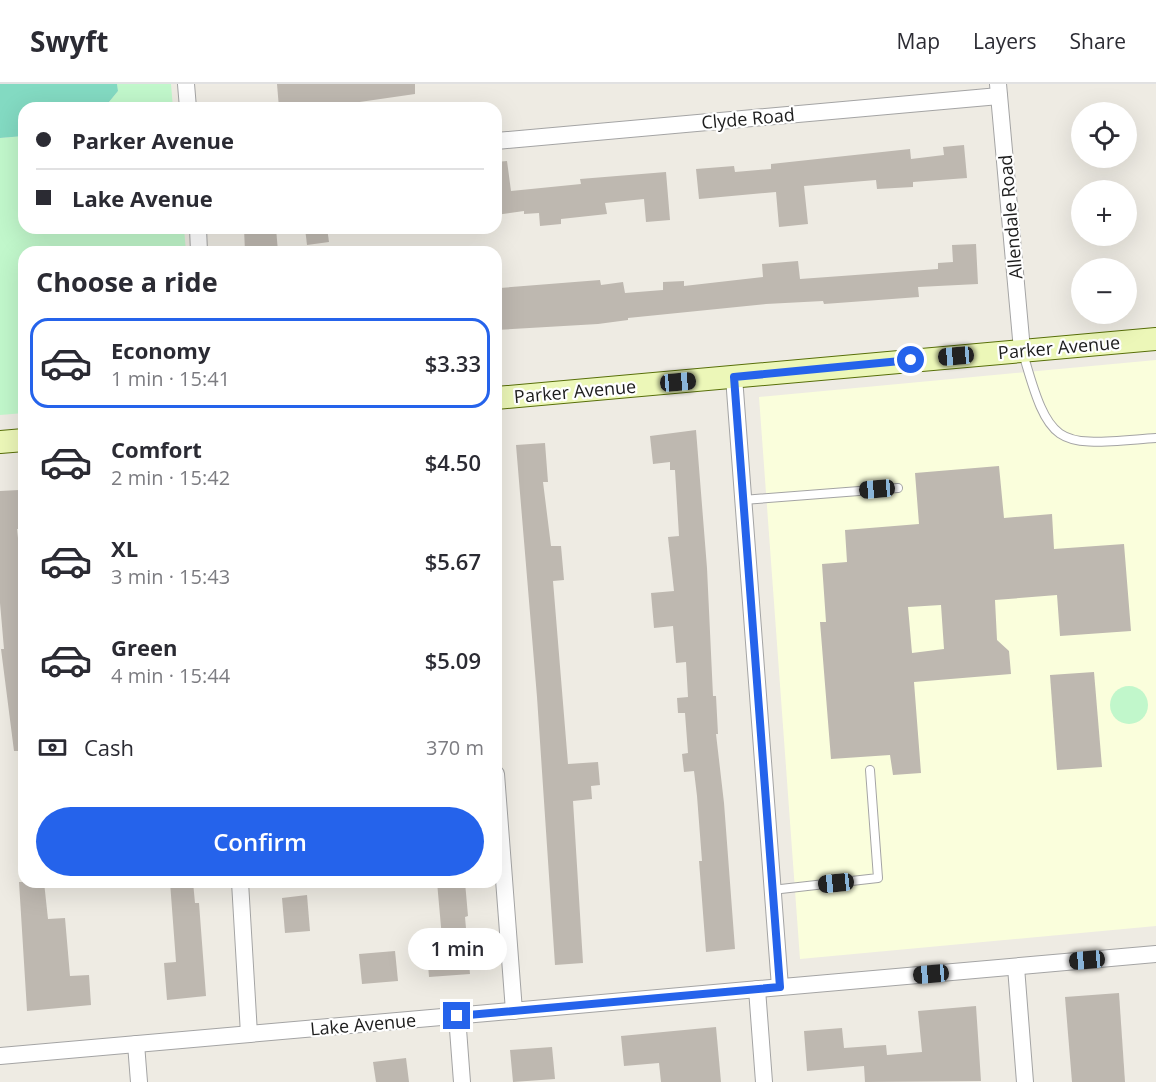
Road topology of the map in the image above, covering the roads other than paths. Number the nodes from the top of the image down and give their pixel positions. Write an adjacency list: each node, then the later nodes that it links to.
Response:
1 (186, 84): 3 (street)
2 (999, 90): 4 (street, Clyde Road); 6 (street, Allendale Road)
3 (188, 102)
4 (502, 140)
5 (1156, 339): 6 (street, Parker Avenue)
6 (1022, 350): 7 (street, Parker Avenue); 9 (lane)
7 (734, 377): 8 (street, Parker Avenue); 13 (street)
8 (502, 397)
9 (1156, 438)
10 (18, 440): 11 (street)
11 (0, 442)
12 (898, 488): 13 (lane)
13 (743, 500): 17 (street)
14 (870, 770): 17 (lane)
15 (502, 853): 22 (street)
16 (240, 888): 24 (street)
17 (772, 890): 20 (street)
18 (1156, 954): 19 (street, Lake Avenue)
19 (1016, 966): 20 (street, Lake Avenue); 30 (street)
20 (780, 987): 21 (street, Lake Avenue)
21 (757, 989): 22 (street, Lake Avenue); 29 (street)
22 (514, 1011): 23 (street, Lake Avenue)
23 (457, 1016): 24 (street, Lake Avenue); 28 (street)
24 (249, 1034): 25 (street, Lake Avenue)
25 (136, 1044): 26 (street, Lake Avenue); 27 (street)
26 (0, 1056)
27 (139, 1082)
28 (462, 1082)
29 (764, 1082)
30 (1025, 1082)

